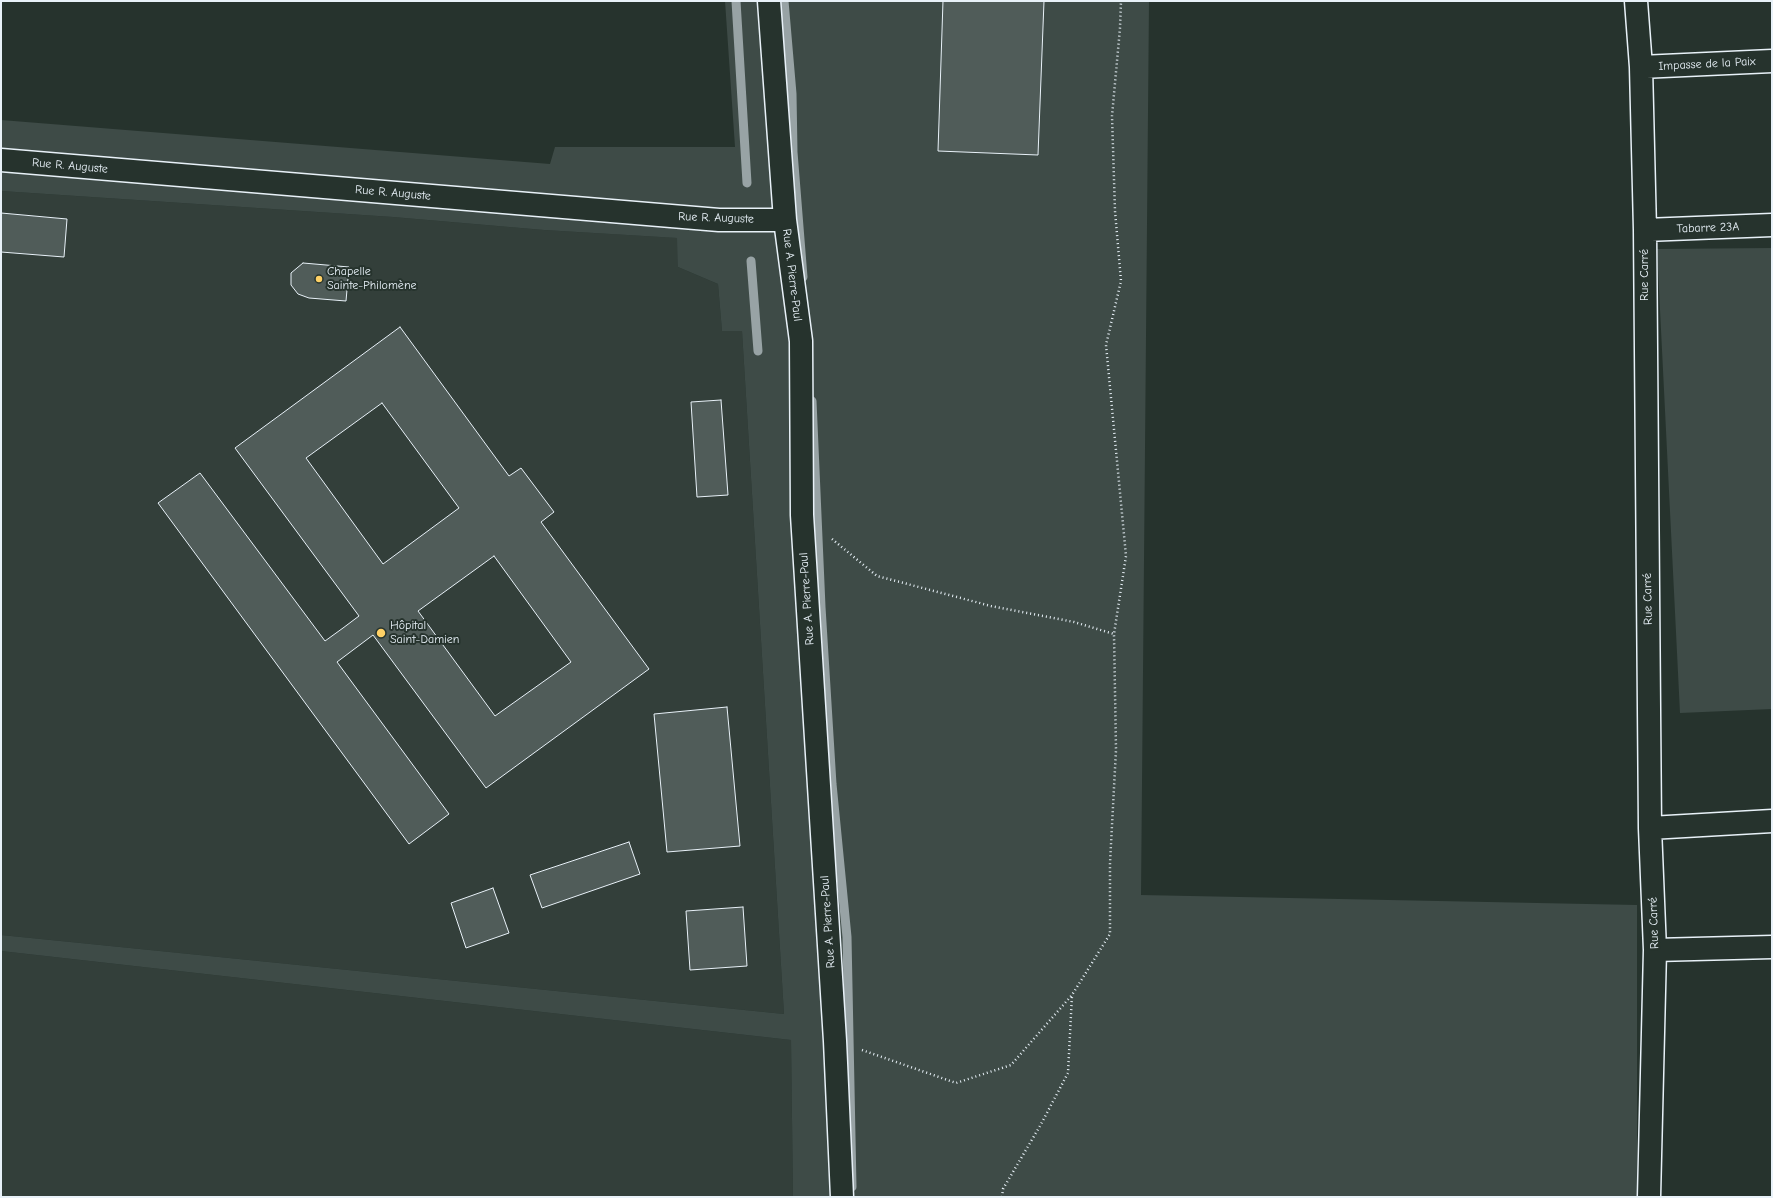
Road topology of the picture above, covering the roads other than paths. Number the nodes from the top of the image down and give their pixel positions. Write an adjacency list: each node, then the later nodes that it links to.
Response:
1 (769, 1): 6 (street, Rue A. Pierre-Paul)
2 (1636, 1): 4 (street, Rue Carré)
3 (1772, 61): 4 (street, Impasse de la Paix)
4 (1641, 67): 8 (street, Rue Carré)
5 (1, 160): 6 (street, Rue R. Auguste)
6 (785, 220): 13 (street, Rue A. Pierre-Paul)
7 (1772, 225): 8 (street, Tabarre 23A)
8 (1644, 230): 10 (street, Rue Carré)
9 (1772, 821): 10 (street)
10 (1650, 828): 12 (street, Rue Carré)
11 (1772, 947): 12 (street)
12 (1655, 950): 14 (street, Rue Carré)
13 (842, 1197)
14 (1649, 1197)

